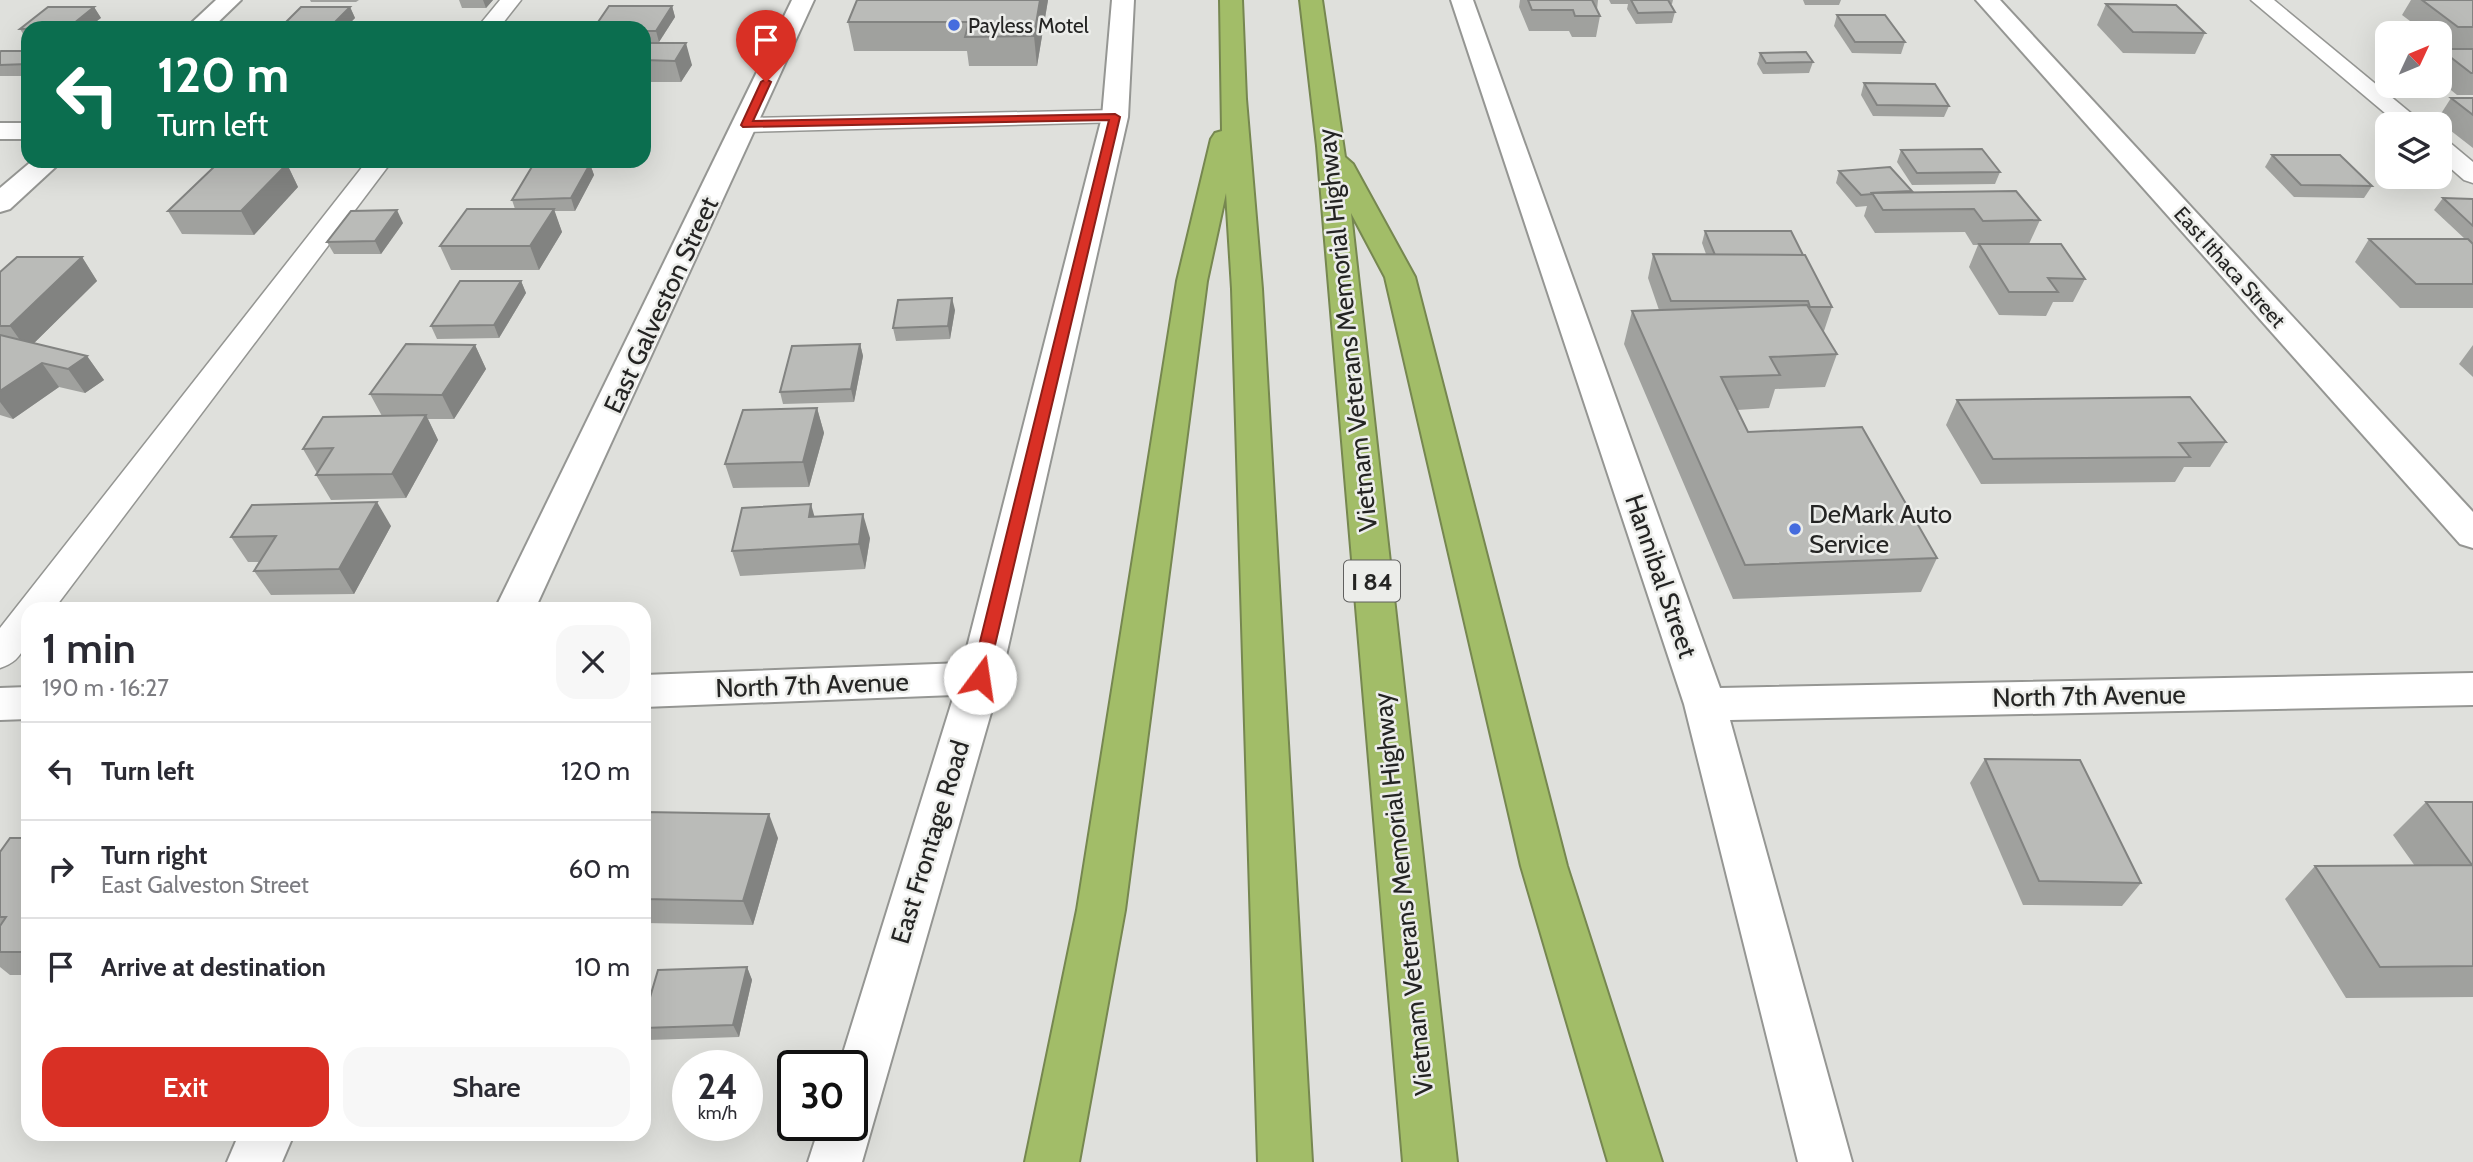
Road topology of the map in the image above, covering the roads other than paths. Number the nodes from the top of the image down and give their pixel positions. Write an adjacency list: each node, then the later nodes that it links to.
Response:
1 (230, 0): 10 (street)
2 (511, 0): 11 (lane)
3 (803, 0): 15 (street, East Galveston Street)
4 (1123, 0): 14 (street, East Frontage Road)
5 (1231, 0): 12 (highway)
6 (1311, 0): 18 (highway, Vietnam Veterans Memorial Highway / I 84)
7 (1462, 0): 34 (street, Hannibal Street)
8 (1987, 0): 24 (street, East Ithaca Street)
9 (2261, 0): 13 (lane)
10 (206, 21)
11 (494, 21)
12 (1233, 99): 40 (highway); 41 (highway)
13 (2397, 112)
14 (1115, 117): 15 (lane); 29 (street, East Frontage Road)
15 (746, 125): 26 (street, East Galveston Street)
16 (0, 131): 17 (street)
17 (21, 131)
18 (1330, 146): 42 (highway, Vietnam Veterans Memorial Highway / I 84); 43 (highway)
19 (2452, 157): 22 (lane)
20 (40, 168): 23 (street)
21 (375, 168): 25 (lane)
22 (2473, 175)
23 (0, 203)
24 (2473, 535)
25 (39, 602)
26 (518, 602)
27 (21, 626): 28 (lane)
28 (0, 654)
29 (980, 678): 31 (street, North 7th Avenue); 35 (street, East Frontage Road)
30 (2473, 689): 34 (street, North 7th Avenue)
31 (651, 691)
32 (21, 703): 33 (street)
33 (0, 704)
34 (1705, 704): 44 (street, Hannibal Street)
35 (868, 1053)
36 (264, 1141): 38 (street)
37 (842, 1141): 39 (street)
38 (254, 1162)
39 (835, 1162)
40 (1052, 1162)
41 (1285, 1162)
42 (1430, 1162)
43 (1635, 1162)
44 (1825, 1162)

